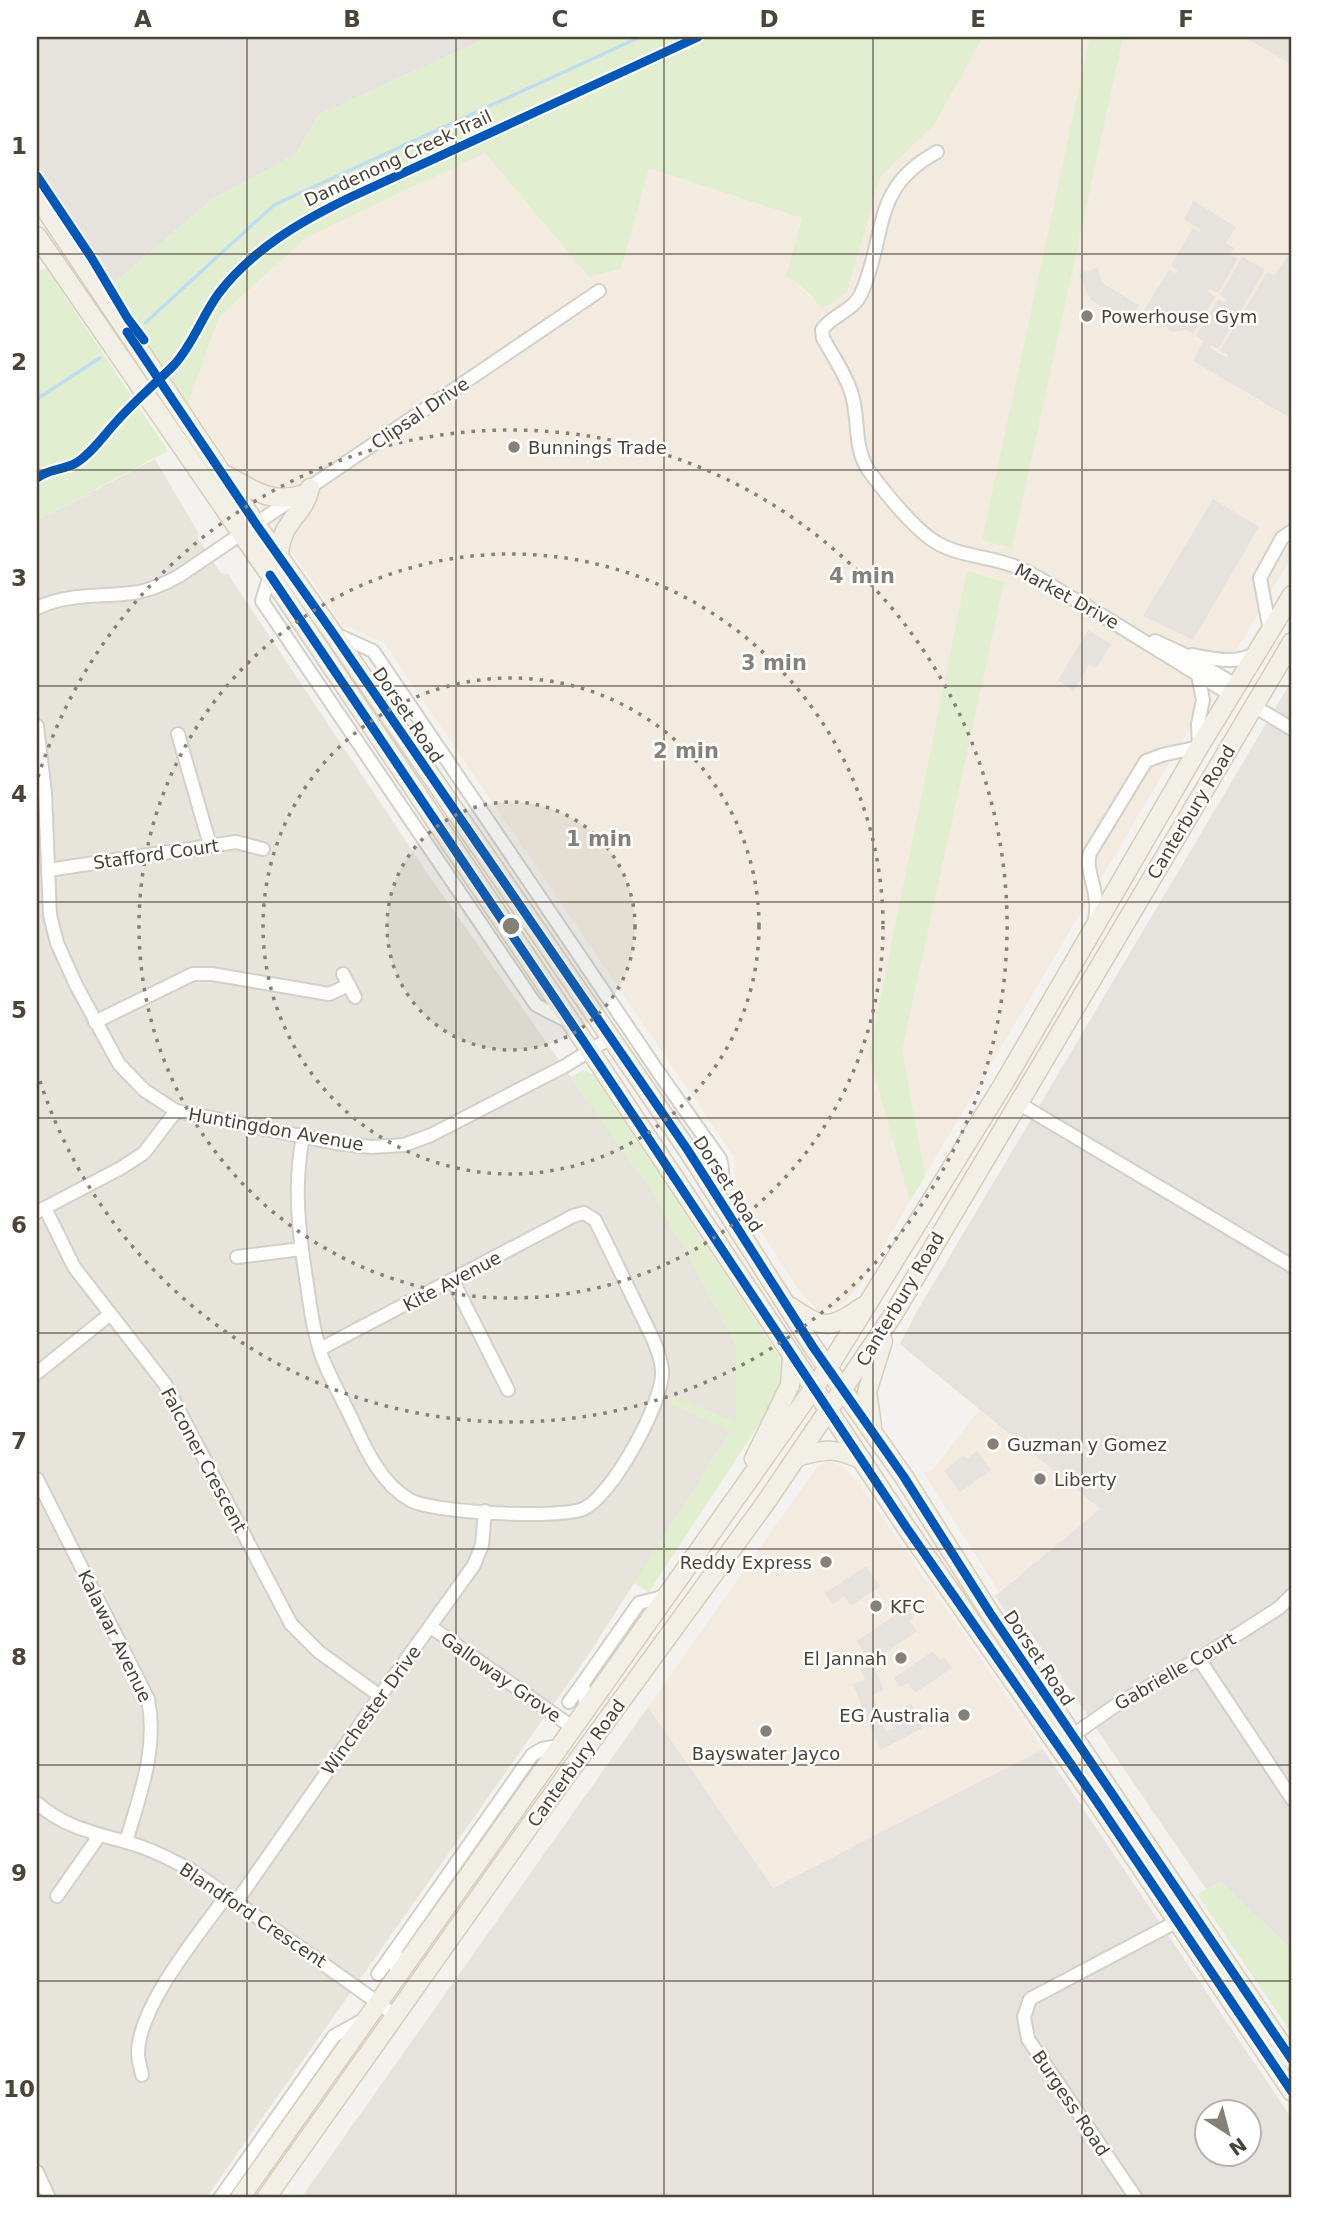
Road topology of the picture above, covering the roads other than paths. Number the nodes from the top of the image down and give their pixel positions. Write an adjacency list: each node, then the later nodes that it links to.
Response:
1 (937, 152): 14 (street, Market Drive)
2 (37, 197): 5 (main road, Dorset Road)
3 (37, 236): 7 (main road, Dorset Road)
4 (599, 291): 6 (street, Clipsal Drive)
5 (223, 473): 6 (main road); 7 (main road, Dorset Road)
6 (305, 492): 7 (street, Clipsal Drive); 9 (main road)
7 (248, 529): 9 (main road, Dorset Road); 11 (street, Clipsal Drive); 37 (main road, Dorset Road)
8 (1292, 531): 12 (street)
9 (279, 555): 13 (main road, Dorset Road)
10 (1292, 595): 12 (main road, Canterbury Road)
11 (37, 608)
12 (1270, 631): 17 (main road, Canterbury Road)
13 (333, 633): 28 (street, Dorset Road); 30 (main road, Dorset Road)
14 (1145, 639): 16 (street, Market Drive); 18 (street, Market Drive)
15 (1292, 642): 20 (main road, Canterbury Road)
16 (1181, 653): 17 (street); 19 (street, Market Drive)
17 (1257, 653): 19 (main road, Canterbury Road)
18 (1198, 675): 19 (street, Market Drive); 24 (street)
19 (1234, 690): 20 (main road); 24 (main road, Canterbury Road)
20 (1254, 706): 22 (street); 33 (main road, Canterbury Road)
21 (37, 726): 25 (street, Huntingdon Avenue)
22 (1292, 729)
23 (178, 734): 26 (street)
24 (1199, 747): 31 (main road, Canterbury Road); 31 (street)
25 (40, 767): 29 (street, Huntingdon Avenue)
26 (210, 845): 27 (street, Stafford Court); 29 (street, Stafford Court)
27 (263, 849)
28 (519, 867): 30 (street); 41 (street, Dorset Road)
29 (48, 870): 35 (street, Huntingdon Avenue)
30 (514, 898): 36 (main road, Dorset Road)
31 (1090, 936): 32 (main road, Canterbury Road)
32 (1075, 963): 33 (main road); 48 (main road, Canterbury Road)
33 (1094, 975): 38 (main road, Canterbury Road)
34 (349, 985): 35 (street)
35 (95, 1022): 39 (street, Huntingdon Avenue)
36 (610, 1038): 37 (street, Huntingdon Avenue); 41 (main road, Dorset Road)
37 (591, 1052): 40 (street, Huntingdon Avenue); 52 (main road, Dorset Road)
38 (1018, 1103): 45 (street); 50 (main road, Canterbury Road)
39 (176, 1111): 40 (street, Huntingdon Avenue); 42 (street)
40 (303, 1137): 43 (street)
41 (717, 1194): 47 (main road, Dorset Road)
42 (41, 1210): 49 (street, Falconer Crescent)
43 (301, 1249): 44 (street); 51 (street)
44 (237, 1257)
45 (1292, 1266)
46 (453, 1281): 51 (street, Kite Avenue); 56 (street); 64 (street, Kite Avenue)
47 (785, 1303): 48 (main road); 53 (main road, Dorset Road)
48 (867, 1304): 53 (main road, Canterbury Road)
49 (109, 1315): 54 (street); 69 (street, Falconer Crescent)
50 (893, 1315): 57 (main road, Canterbury Road); 59 (main road)
51 (320, 1349): 64 (street)
52 (792, 1358): 55 (main road, Dorset Road); 63 (main road)
53 (828, 1368): 55 (main road, Canterbury Road); 57 (main road, Dorset Road)
54 (37, 1373)
55 (814, 1388): 58 (main road, Dorset Road); 63 (main road, Canterbury Road)
56 (508, 1390)
57 (844, 1391): 58 (main road, Canterbury Road); 59 (main road, Dorset Road)
58 (830, 1412): 60 (main road, Canterbury Road); 61 (main road, Dorset Road)
59 (873, 1432): 72 (main road, Dorset Road)
60 (797, 1457): 61 (main road); 73 (main road, Canterbury Road)
61 (862, 1460): 75 (main road, Dorset Road)
62 (37, 1479): 79 (street, Kalawar Avenue)
63 (729, 1509): 65 (main road, Canterbury Road)
64 (485, 1511): 67 (street, Winchester Drive)
65 (666, 1594): 70 (main road, Canterbury Road); 70 (street, Canterbury Road)
66 (1292, 1595): 68 (street, Gabrielle Court)
67 (431, 1627): 69 (street, Winchester Drive); 71 (street, Galloway Grove)
68 (1199, 1659): 72 (street, Gabrielle Court); 76 (street)
69 (380, 1696): 81 (street, Winchester Drive)
70 (577, 1705): 71 (main road, Canterbury Road)
71 (572, 1727): 73 (main road); 74 (main road, Canterbury Road)
72 (1073, 1735): 75 (street, Gabrielle Court); 82 (main road, Dorset Road)
73 (592, 1742): 86 (main road, Canterbury Road)
74 (559, 1746): 84 (main road, Canterbury Road); 84 (street, Canterbury Road)
75 (1057, 1746): 83 (main road, Dorset Road)
76 (1292, 1800)
77 (37, 1803): 78 (street, Blandford Crescent)
78 (99, 1836): 79 (street, Blandford Crescent); 80 (street)
79 (127, 1842): 81 (street, Blandford Crescent)
80 (57, 1896)
81 (232, 1898): 85 (street, Blandford Crescent); 89 (street, Winchester Drive)
82 (1192, 1911): 83 (main road); 88 (main road, Dorset Road)
83 (1176, 1922): 90 (main road, Dorset Road); 96 (street, Burgess Road)
84 (387, 1976): 85 (main road, Canterbury Road)
85 (379, 2001): 86 (street, Blandford Crescent); 87 (main road, Canterbury Road)
86 (397, 2012): 95 (main road, Canterbury Road)
87 (366, 2019): 93 (street, Canterbury Road); 94 (main road, Canterbury Road)
88 (1292, 2060)
89 (142, 2075)
90 (1292, 2092)
91 (37, 2172): 92 (street)
92 (50, 2198)
93 (220, 2198)
94 (240, 2198)
95 (266, 2198)
96 (1136, 2198)

